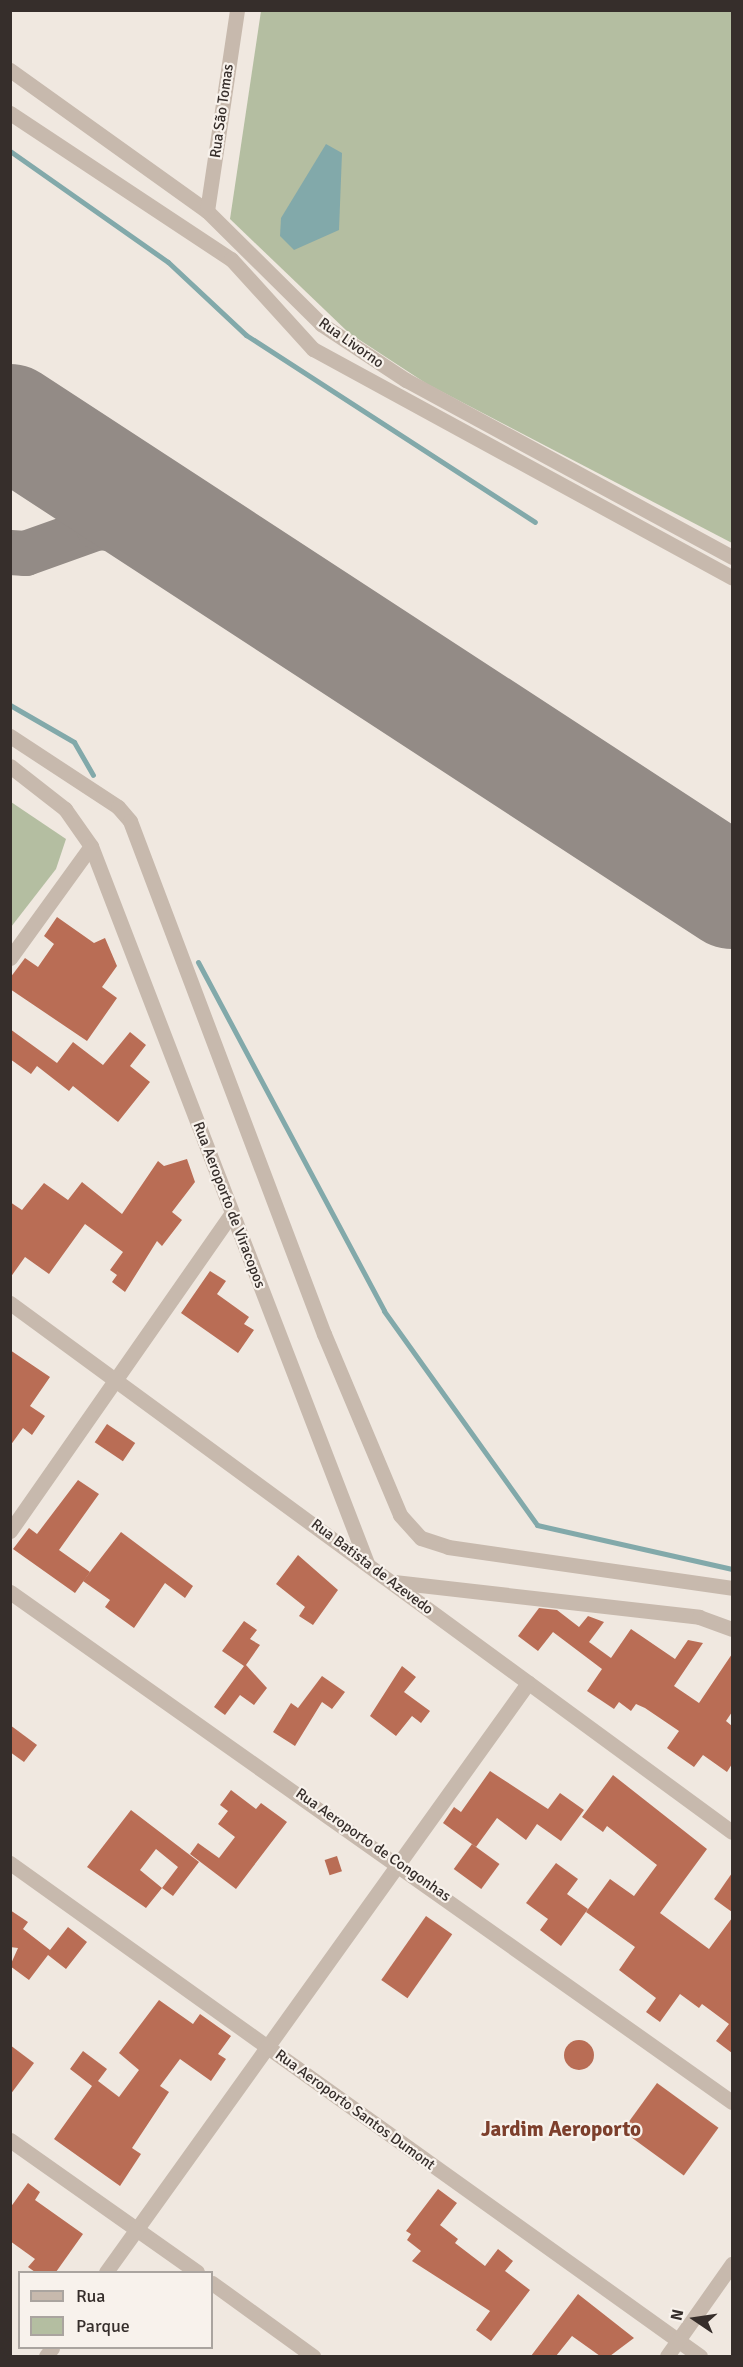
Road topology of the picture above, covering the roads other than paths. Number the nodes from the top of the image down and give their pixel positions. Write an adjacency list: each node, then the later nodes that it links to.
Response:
1 (237, 10): 4 (street, Rua São Tomas)
2 (10, 70): 4 (street, Rua Livorno)
3 (10, 113): 6 (street)
4 (207, 211): 5 (street, Rua Livorno)
5 (732, 557)
6 (732, 577)
7 (10, 736): 17 (street)
8 (10, 766): 9 (street, Rua Aeroporto de Viracopos)
9 (91, 846): 10 (street); 11 (street, Rua Aeroporto de Viracopos)
10 (10, 958)
11 (232, 1213): 13 (street); 15 (street, Rua Aeroporto de Viracopos)
12 (10, 1303): 13 (street, Rua Batista de Azevedo)
13 (119, 1378): 14 (street); 15 (street, Rua Batista de Azevedo)
14 (10, 1531)
15 (367, 1563): 16 (street, Rua Batista de Azevedo)
16 (391, 1582): 19 (street); 20 (street, Rua Batista de Azevedo)
17 (732, 1588)
18 (10, 1592): 22 (street, Rua Aeroporto de Congonhas)
19 (732, 1629)
20 (528, 1683): 21 (street, Rua Batista de Azevedo); 22 (street)
21 (732, 1832)
22 (398, 1862): 24 (street); 25 (street, Rua Aeroporto de Congonhas)
23 (10, 1863): 24 (street, Rua Aeroporto Santos Dumont)
24 (264, 2046): 27 (street); 32 (street, Rua Aeroporto Santos Dumont)
25 (732, 2102)
26 (10, 2140): 27 (street)
27 (137, 2229): 29 (street); 30 (street)
28 (732, 2264): 32 (street)
29 (107, 2271)
30 (196, 2271)
31 (213, 2284): 33 (street)
32 (678, 2341): 34 (street); 35 (street, Rua Aeroporto Santos Dumont)
33 (313, 2356)
34 (667, 2356)
35 (700, 2356)

